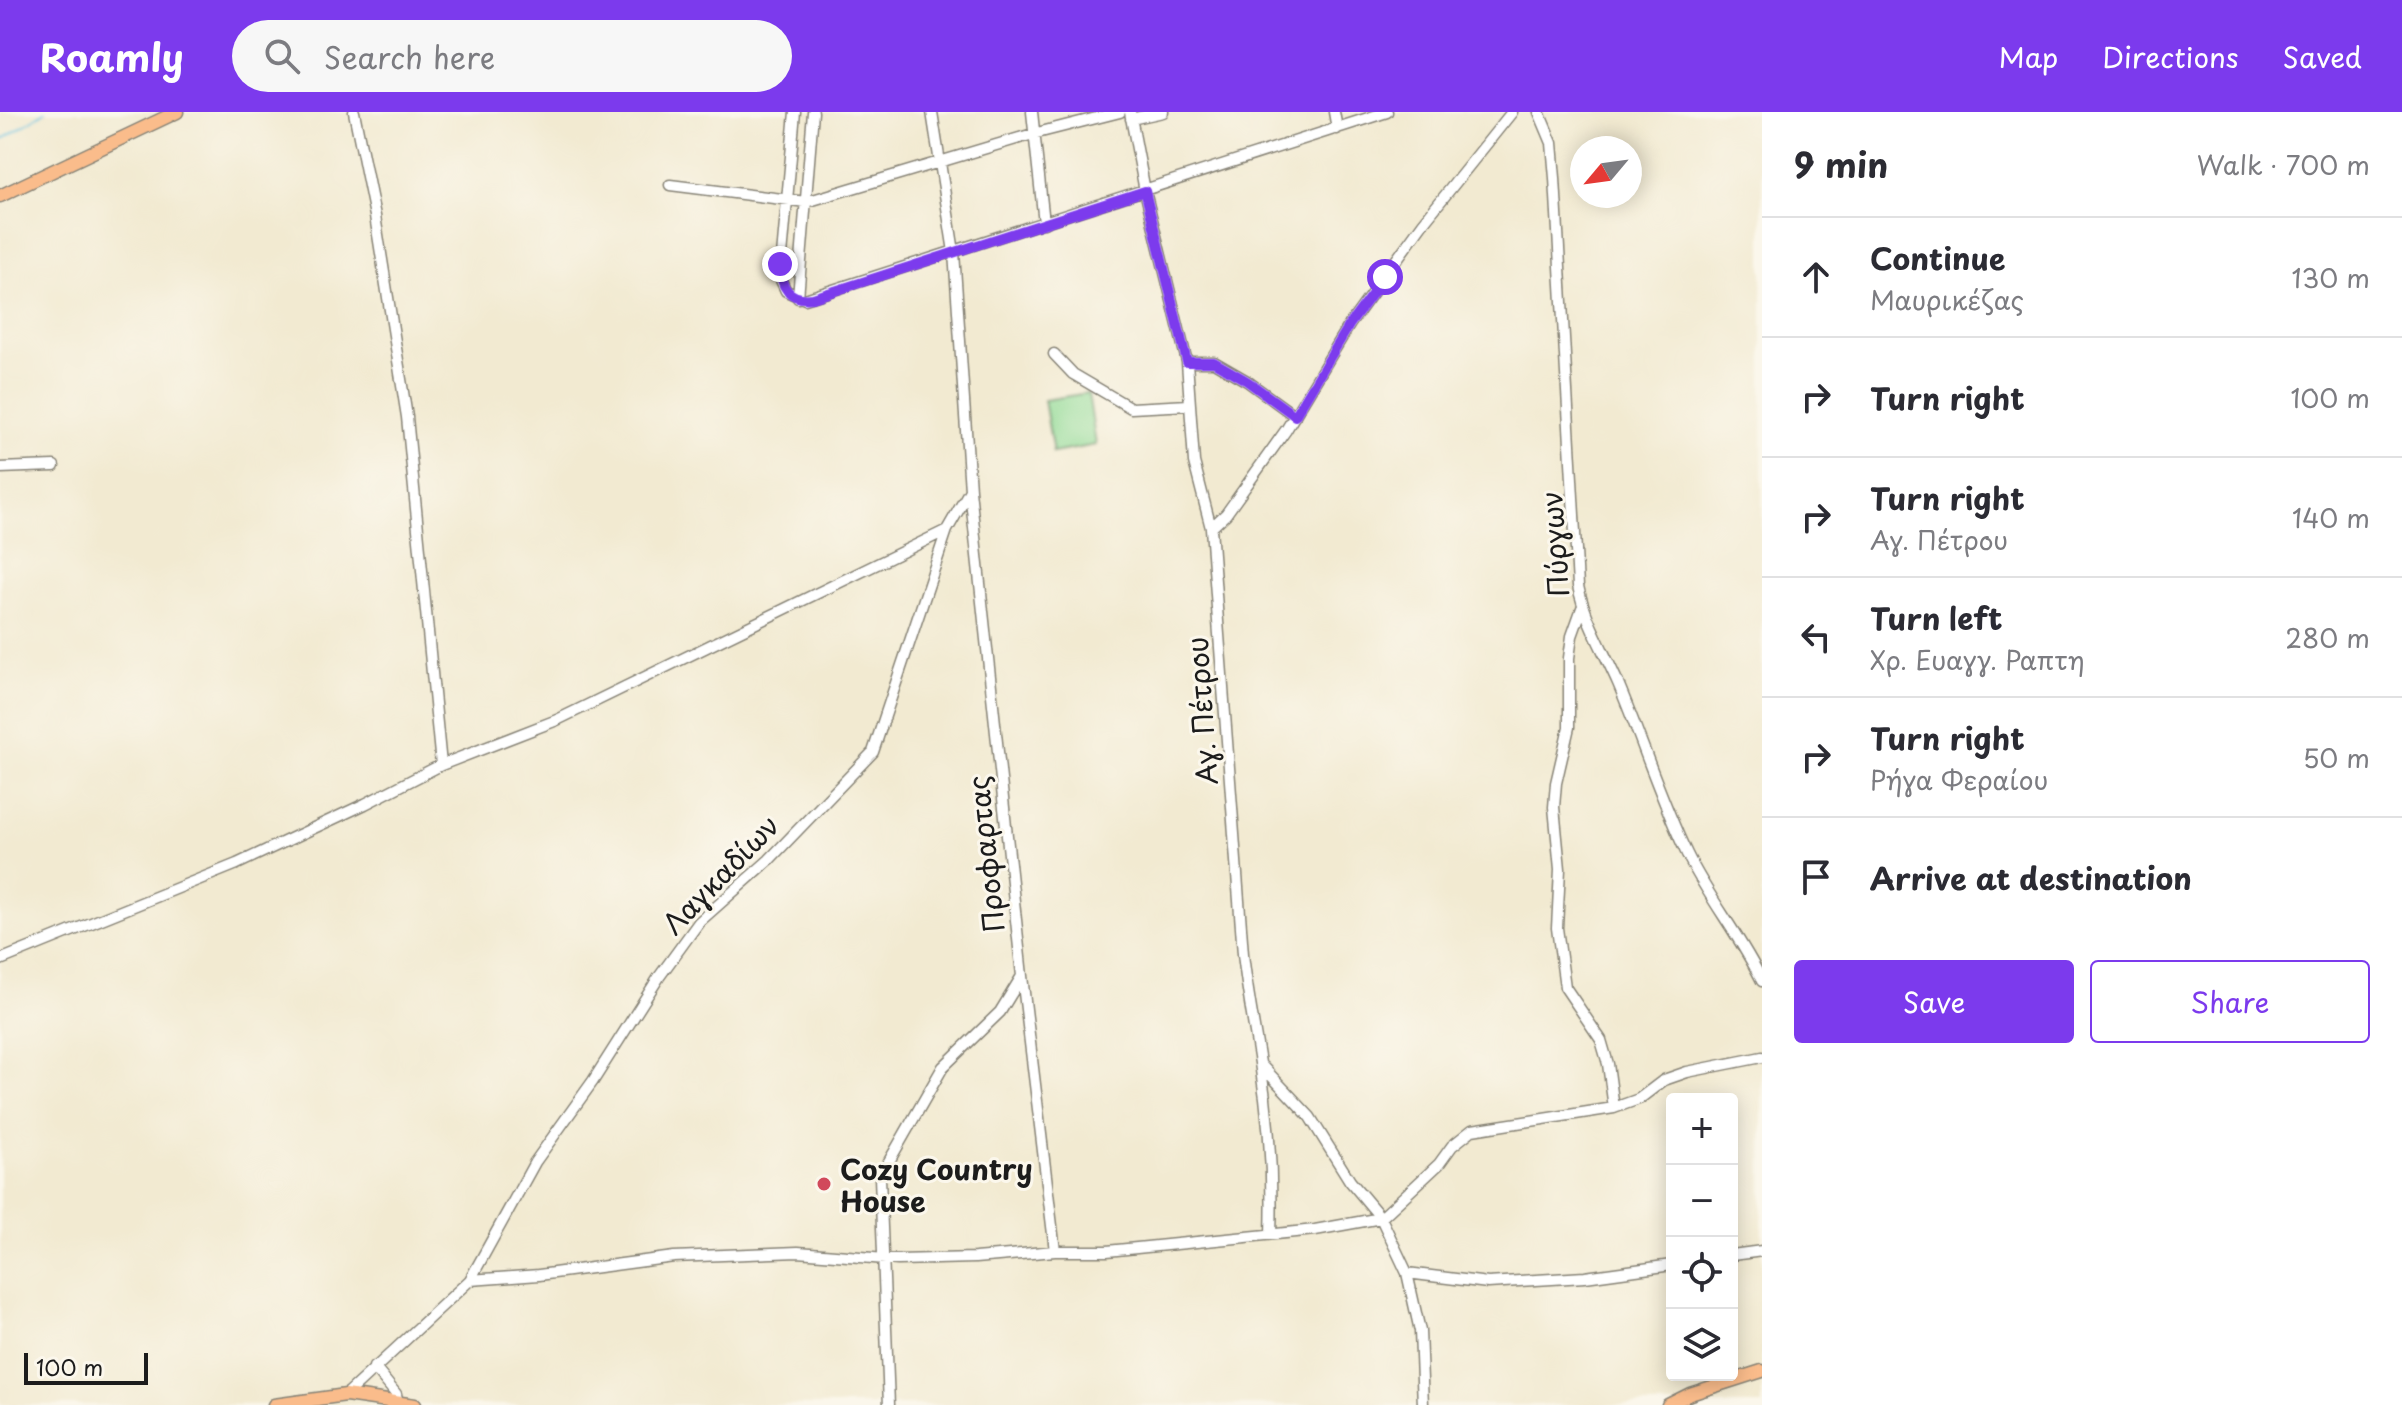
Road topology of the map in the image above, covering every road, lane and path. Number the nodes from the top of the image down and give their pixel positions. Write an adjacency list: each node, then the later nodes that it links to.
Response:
1 (177, 112): 19 (main road)
2 (354, 112): 35 (street)
3 (795, 112): 20 (street)
4 (813, 112): 21 (street)
5 (932, 112): 16 (street, Προφαρτας)
6 (1032, 112): 15 (street)
7 (1120, 112): 15 (street)
8 (1163, 112): 13 (street)
9 (1334, 112): 14 (street)
10 (1387, 112): 14 (street)
11 (1512, 112): 28 (street)
12 (1539, 112): 34 (street, Πύργων)
13 (1131, 115): 18 (street, Αγ. Πέτρου)
14 (1337, 129): 18 (street)
15 (1033, 134): 16 (street); 22 (street)
16 (938, 164): 21 (street); 23 (street, Προφαρτας)
17 (670, 185): 20 (street)
18 (1145, 191): 22 (street); 26 (street, Αγ. Πέτρου)
19 (0, 196)
20 (787, 198): 21 (street); 24 (street)
21 (806, 202): 24 (street)
22 (1044, 223): 23 (street)
23 (954, 252): 24 (street); 31 (street, Προφαρτας)
24 (798, 298)
25 (1054, 354): 27 (street)
26 (1187, 362): 27 (street, Αγ. Πέτρου); 28 (street)
27 (1189, 405): 32 (street, Αγ. Πέτρου)
28 (1295, 416): 32 (street)
29 (54, 466): 30 (street)
30 (0, 468)
31 (970, 490): 33 (street, Λαγκαδίων); 37 (street, Προφαρτας)
32 (1211, 528): 40 (street, Αγ. Πέτρου)
33 (947, 530): 35 (street); 50 (street, Λαγκαδίων)
34 (1582, 608): 38 (street, Πύργων); 41 (street)
35 (441, 765): 36 (street)
36 (0, 960)
37 (1022, 976): 44 (street, Προφαρτας); 47 (street)
38 (1762, 981)
39 (1762, 1057): 41 (street)
40 (1260, 1064): 42 (street); 43 (street, Αγ. Πέτρου)
41 (1614, 1108): 42 (street)
42 (1381, 1218): 43 (street); 49 (street)
43 (1271, 1234): 44 (street)
44 (1055, 1251): 47 (street)
45 (1762, 1251): 46 (street)
46 (1738, 1254)
47 (882, 1258): 50 (street); 57 (street)
48 (1666, 1266): 49 (street)
49 (1407, 1273): 58 (street)
50 (470, 1280): 51 (street, Λαγκαδίων)
51 (374, 1367): 53 (street, Λαγκαδίων); 54 (street)
52 (1762, 1371): 59 (main road)
53 (346, 1395): 54 (main road); 55 (main road)
54 (399, 1403): 56 (main road)
55 (274, 1405)
56 (415, 1405)
57 (889, 1405)
58 (1423, 1405)
59 (1668, 1405)

